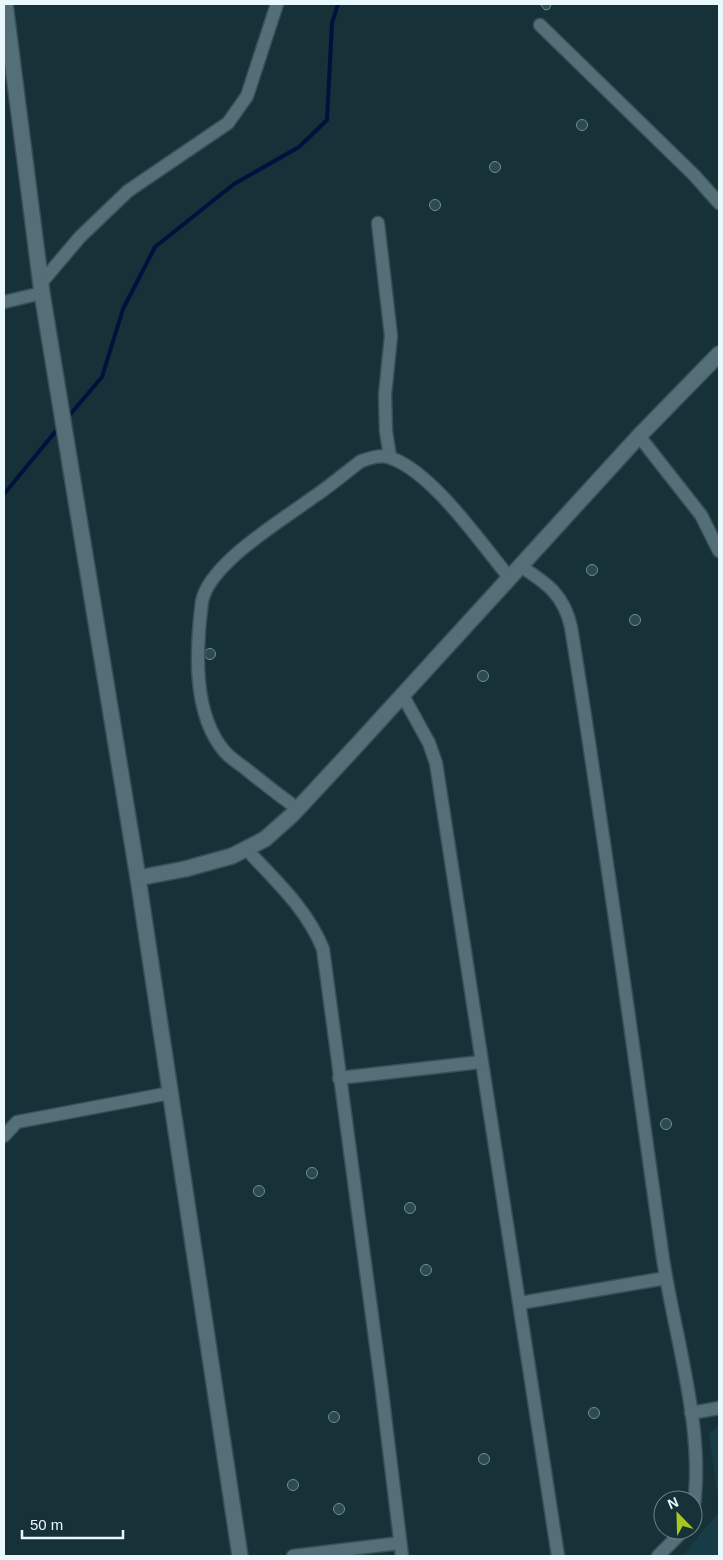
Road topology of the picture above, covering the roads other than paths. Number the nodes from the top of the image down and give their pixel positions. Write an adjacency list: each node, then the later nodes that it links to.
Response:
1 (5, 4): 6 (street)
2 (278, 4): 6 (street)
3 (540, 25): 4 (street)
4 (719, 203)
5 (378, 223): 10 (street)
6 (42, 288): 7 (street); 17 (street)
7 (4, 302)
8 (719, 354): 9 (street)
9 (639, 436): 11 (street); 12 (street)
10 (390, 457): 13 (street); 15 (street)
11 (719, 551)
12 (520, 566): 13 (street); 24 (street)
13 (509, 577): 14 (street)
14 (402, 694): 15 (street); 18 (street)
15 (298, 809): 16 (street)
16 (247, 850): 17 (street); 19 (street)
17 (138, 878): 20 (street)
18 (482, 1062): 19 (street); 25 (street)
19 (339, 1078): 30 (street)
20 (170, 1093): 22 (street); 31 (street)
21 (4, 1120): 22 (street)
22 (17, 1122): 23 (street)
23 (4, 1136)
24 (666, 1278): 25 (street); 27 (street)
25 (520, 1303): 34 (street)
26 (719, 1408): 27 (street)
27 (691, 1414): 28 (street)
28 (694, 1490)
29 (674, 1540): 35 (street)
30 (400, 1543): 32 (street); 33 (street)
31 (240, 1556)
32 (293, 1556)
33 (402, 1556)
34 (558, 1556)
35 (658, 1556)

